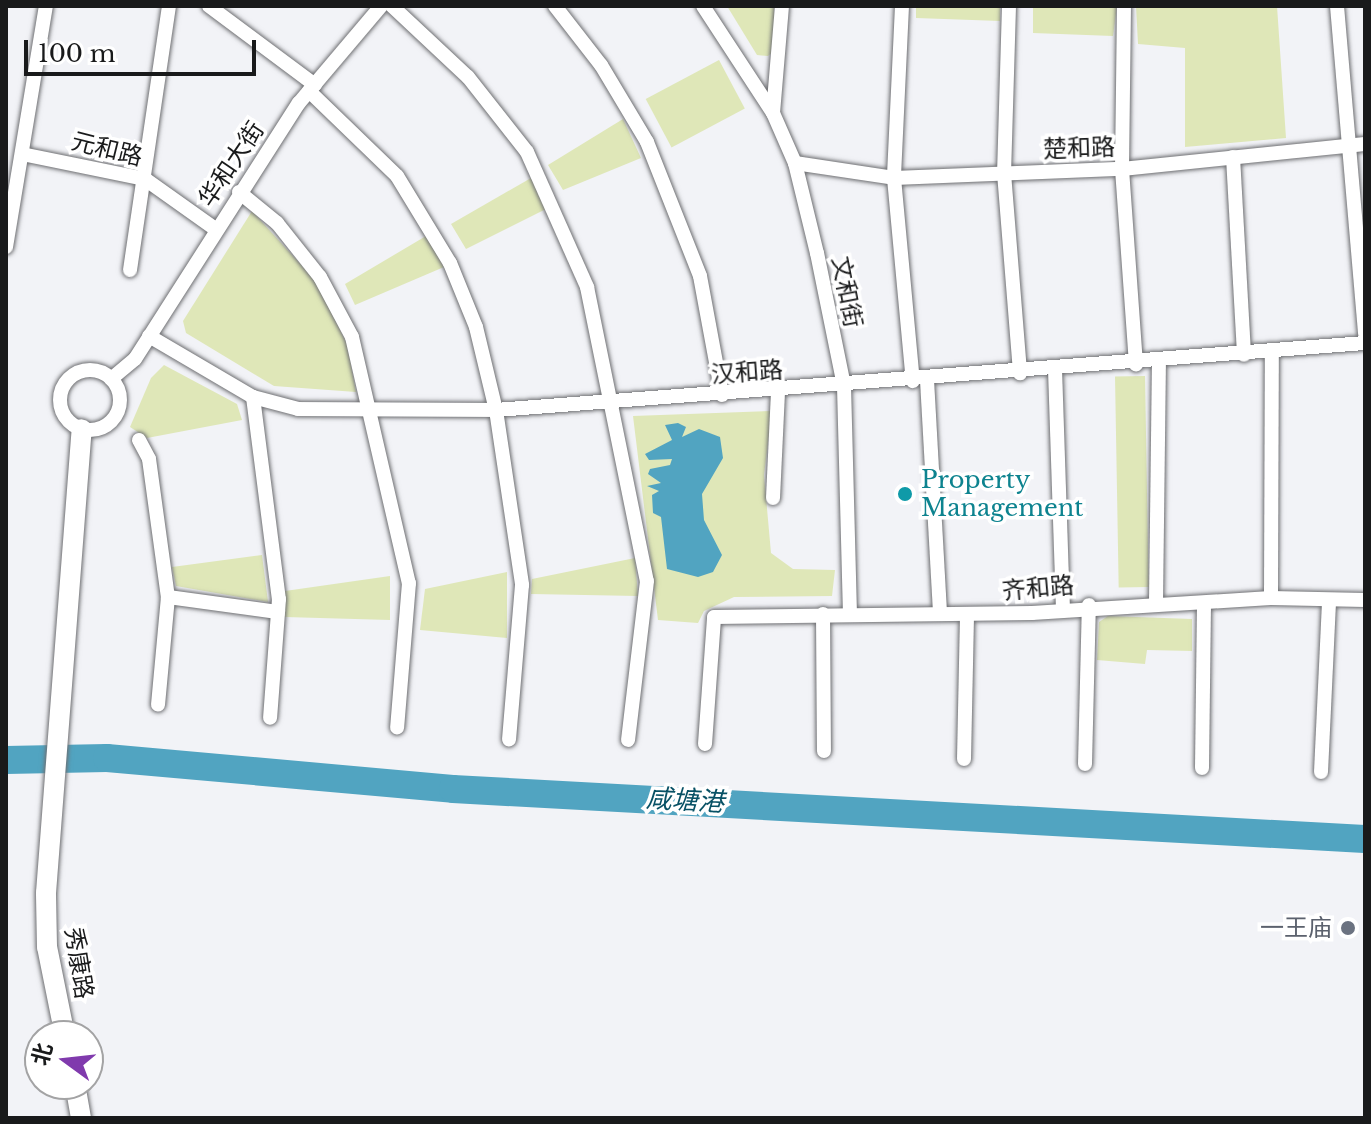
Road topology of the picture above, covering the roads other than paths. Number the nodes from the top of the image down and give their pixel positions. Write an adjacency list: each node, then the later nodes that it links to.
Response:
1 (46, 6): 17 (street)
2 (169, 6): 23 (street)
3 (209, 6): 13 (street)
4 (381, 6): 13 (street, 华和大街)
5 (392, 6): 43 (street)
6 (555, 6): 41 (street)
7 (703, 6): 14 (street, 文和街)
8 (782, 6): 14 (street)
9 (902, 6): 22 (street)
10 (1009, 6): 21 (street)
11 (1124, 6): 20 (street)
12 (1337, 6): 16 (street)
13 (312, 88): 24 (street, 华和大街); 45 (street)
14 (773, 113): 19 (street, 文和街)
15 (1365, 144): 16 (street, 楚和路)
16 (1348, 145): 18 (street, 楚和路); 28 (street)
17 (22, 154): 23 (street, 元和路); 26 (street)
18 (1233, 157): 20 (street, 楚和路); 32 (street)
19 (795, 163): 22 (street, 楚和路); 39 (street, 文和街)
20 (1122, 169): 21 (street, 楚和路); 34 (street)
21 (1004, 173): 22 (street, 楚和路); 36 (street)
22 (894, 178): 38 (street)
23 (145, 179): 25 (street, 元和路); 27 (street)
24 (239, 192): 25 (street, 华和大街); 44 (street)
25 (214, 228): 29 (street, 华和大街)
26 (6, 247)
27 (130, 270)
28 (1365, 334)
29 (149, 336): 37 (street, 华和大街); 42 (street, 汉和路)
30 (1365, 343): 31 (street, 汉和路)
31 (1272, 352): 32 (street, 汉和路); 50 (street)
32 (1244, 355): 33 (street, 汉和路)
33 (1159, 362): 34 (street, 汉和路); 53 (street)
34 (1136, 364): 35 (street, 汉和路)
35 (1055, 369): 36 (street, 汉和路); 56 (street)
36 (1020, 373): 38 (street, 汉和路)
37 (111, 379): 46 (street); 46 (street)
38 (920, 380): 39 (street, 汉和路); 60 (street)
39 (844, 386): 40 (street, 汉和路); 59 (street, 文和街)
40 (778, 392): 41 (street, 汉和路); 48 (street)
41 (722, 395): 43 (street, 汉和路)
42 (253, 397): 44 (street, 汉和路); 57 (street)
43 (614, 402): 45 (street, 汉和路); 66 (street)
44 (372, 410): 45 (street, 汉和路); 64 (street)
45 (496, 410): 65 (street)
46 (82, 429): 73 (street, 秀康路)
47 (139, 440): 49 (street)
48 (773, 498)
49 (168, 597): 57 (street); 62 (street)
50 (1271, 598): 52 (street, 齐和路); 55 (street, 齐和路)
51 (1365, 600): 52 (street, 齐和路)
52 (1329, 601): 72 (street)
53 (1156, 603): 54 (street, 齐和路); 55 (street, 齐和路)
54 (1089, 605): 56 (street, 齐和路); 70 (street)
55 (1204, 606): 71 (street)
56 (1063, 609): 61 (street, 齐和路)
57 (278, 612): 63 (street)
58 (823, 614): 59 (street, 齐和路); 67 (street, 齐和路); 68 (street)
59 (850, 614): 60 (street, 齐和路)
60 (940, 614): 61 (street, 齐和路)
61 (967, 615): 69 (street)
62 (158, 705)
63 (270, 718)
64 (397, 728)
65 (509, 739)
66 (628, 740)
67 (705, 744)
68 (824, 751)
69 (964, 759)
70 (1085, 764)
71 (1202, 768)
72 (1321, 772)
73 (62, 1020)

